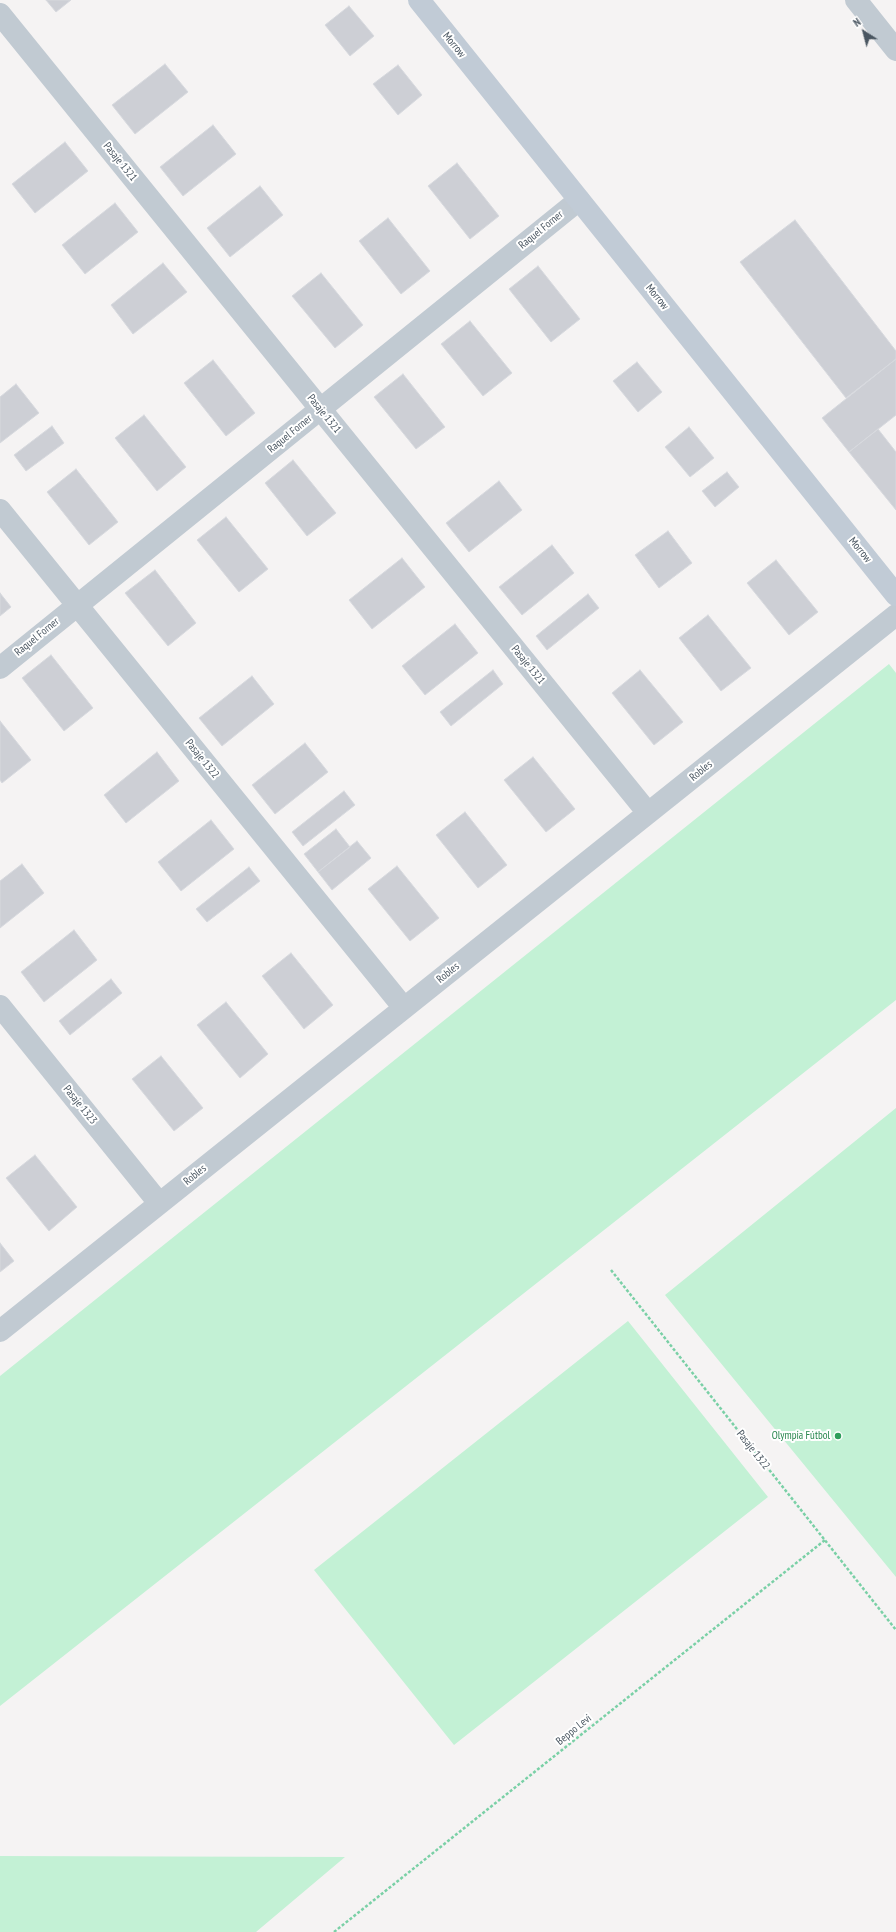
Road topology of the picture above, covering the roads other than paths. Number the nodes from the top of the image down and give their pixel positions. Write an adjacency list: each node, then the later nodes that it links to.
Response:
1 (419, 0): 5 (street, Morrow)
2 (856, 0): 4 (street)
3 (0, 14): 6 (street, Pasaje 1321)
4 (896, 50)
5 (579, 200): 6 (street, Raquel Forner); 8 (street, Morrow)
6 (320, 409): 9 (street, Raquel Forner); 12 (street, Pasaje 1321)
7 (0, 510): 9 (street, Pasaje 1322)
8 (896, 595)
9 (77, 605): 11 (street, Raquel Forner); 14 (street, Pasaje 1322)
10 (896, 615): 12 (street, Robles)
11 (0, 668)
12 (648, 813): 14 (street, Robles)
13 (0, 1006): 15 (street, Pasaje 1323)
14 (404, 1008): 15 (street, Robles)
15 (159, 1203): 16 (street, Robles)
16 (0, 1331)

